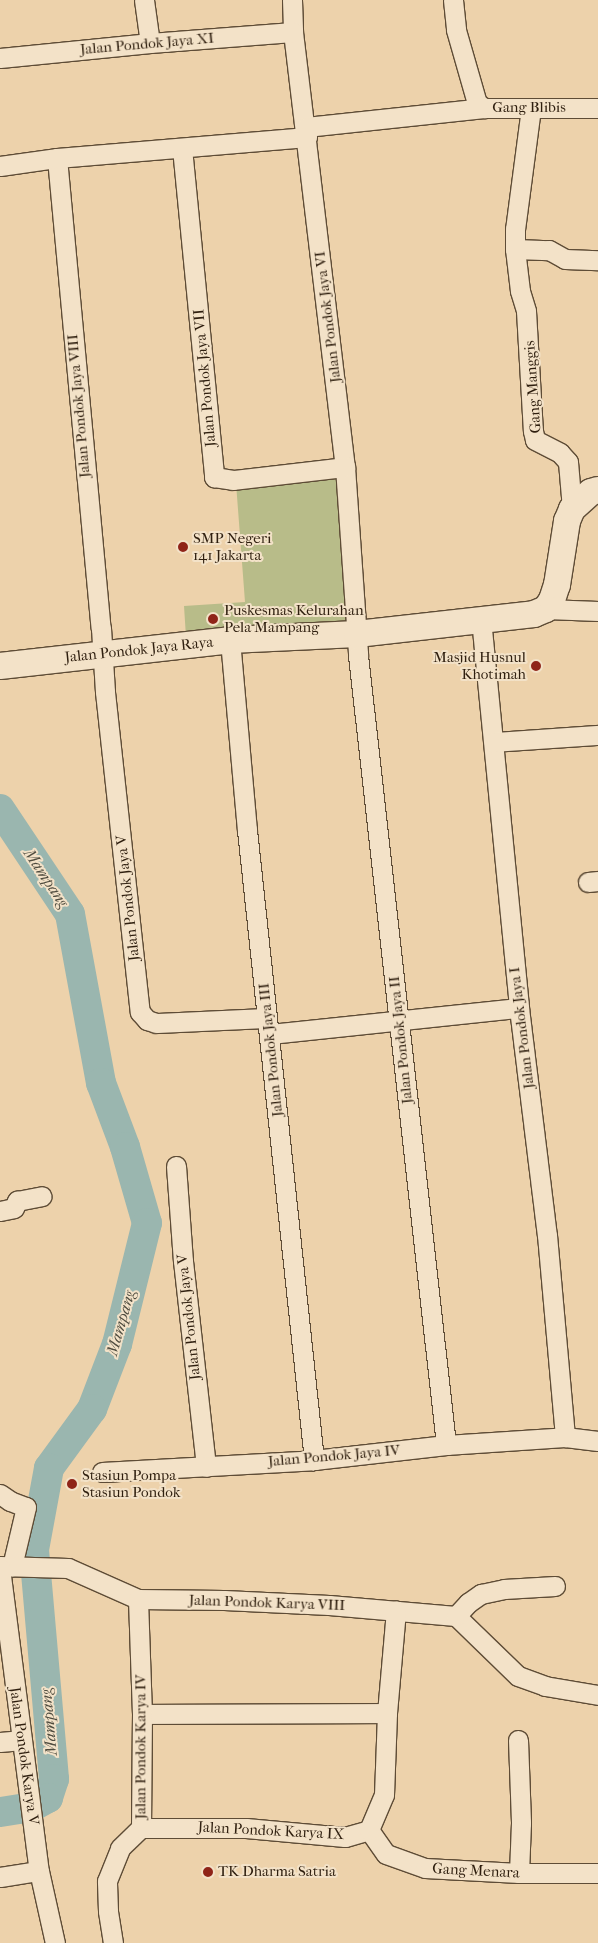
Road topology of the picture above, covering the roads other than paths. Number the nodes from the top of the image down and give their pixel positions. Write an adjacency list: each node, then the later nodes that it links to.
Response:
1 (144, 0): 5 (street)
2 (292, 0): 4 (street, Jalan Pondok Jaya VI)
3 (452, 0): 7 (street, Gang Blibis)
4 (294, 32): 5 (street, Jalan Pondok Jaya XI); 10 (street, Jalan Pondok Jaya VI)
5 (150, 43): 6 (street, Jalan Pondok Jaya XI)
6 (0, 58)
7 (484, 108): 8 (street, Gang Blibis); 10 (street)
8 (532, 108): 9 (street, Gang Blibis); 14 (street, Gang Manggis)
9 (598, 108)
10 (307, 132): 11 (street); 16 (street, Jalan Pondok Jaya VI)
11 (182, 148): 12 (street); 16 (street, Jalan Pondok Jaya VII)
12 (56, 158): 13 (street); 24 (street, Jalan Pondok Jaya VIII)
13 (0, 166)
14 (515, 249): 15 (street); 18 (street, Gang Manggis)
15 (598, 260)
16 (345, 467): 22 (street, Jalan Pondok Jaya VI)
17 (598, 490): 18 (street)
18 (572, 509): 19 (street)
19 (546, 609): 20 (street); 21 (street, Jalan Pondok Jaya Raya)
20 (598, 611)
21 (481, 619): 22 (street, Jalan Pondok Jaya Raya); 27 (street, Jalan Pondok Jaya I)
22 (356, 634): 23 (street, Jalan Pondok Jaya Raya); 29 (street, Jalan Pondok Jaya II)
23 (230, 640): 24 (street, Jalan Pondok Jaya Raya); 30 (street, Jalan Pondok Jaya III)
24 (102, 654): 25 (street, Jalan Pondok Jaya Raya); 30 (street, Jalan Pondok Jaya V)
25 (0, 666)
26 (598, 735): 27 (street)
27 (494, 742): 28 (street, Jalan Pondok Jaya I)
28 (519, 1008): 29 (street); 34 (street, Jalan Pondok Jaya I)
29 (398, 1020): 30 (street); 36 (street, Jalan Pondok Jaya II)
30 (269, 1026): 37 (street, Jalan Pondok Jaya III)
31 (176, 1166): 38 (street, Jalan Pondok Jaya V)
32 (42, 1196): 33 (street)
33 (0, 1211)
34 (565, 1437): 35 (street, Jalan Pondok Jaya IV); 36 (street, Jalan Pondok Jaya IV)
35 (598, 1441)
36 (446, 1445): 37 (street, Jalan Pondok Jaya IV)
37 (314, 1460): 38 (street, Jalan Pondok Jaya IV)
38 (206, 1466): 39 (street, Jalan Pondok Jaya IV)
39 (102, 1472)
40 (0, 1494): 41 (street)
41 (7, 1567): 43 (street); 49 (street, Jalan Pondok Karya V)
42 (555, 1586): 45 (street)
43 (138, 1599): 44 (street, Jalan Pondok Karya VIII); 48 (street, Jalan Pondok Karya IV)
44 (396, 1610): 45 (street, Jalan Pondok Karya VIII); 47 (street)
45 (456, 1616): 46 (street)
46 (598, 1695)
47 (387, 1713): 48 (street); 53 (street)
48 (142, 1714): 52 (street, Jalan Pondok Karya IV)
49 (22, 1740): 51 (street); 54 (street, Jalan Pondok Karya V)
50 (518, 1740): 55 (street)
51 (0, 1742)
52 (141, 1828): 53 (street, Jalan Pondok Karya IX); 59 (street, Jalan Pondok Karya IV)
53 (369, 1830): 55 (street, Gang Menara)
54 (40, 1872): 57 (street); 58 (street, Jalan Pondok Karya V)
55 (520, 1873): 56 (street, Gang Menara)
56 (598, 1873)
57 (0, 1877)
58 (55, 1943)
59 (113, 1943)

